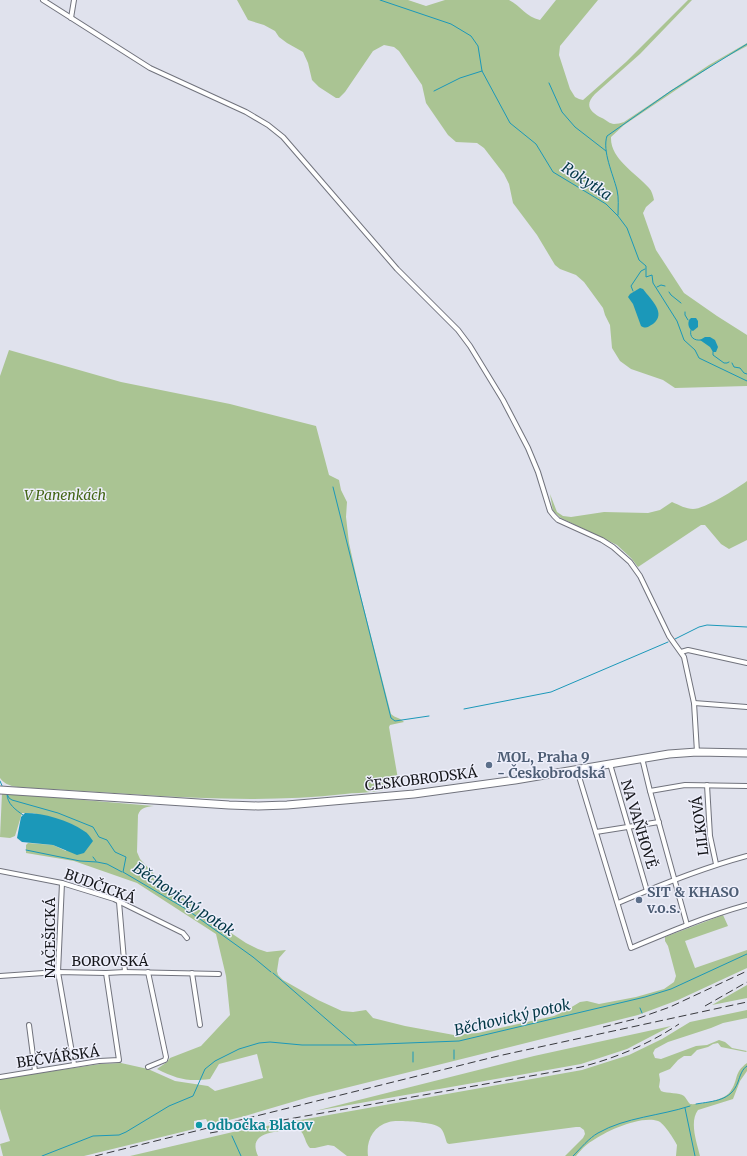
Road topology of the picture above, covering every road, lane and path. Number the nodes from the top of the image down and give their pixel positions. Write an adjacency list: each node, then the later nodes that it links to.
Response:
1 (43, 0): 3 (street)
2 (74, 0): 3 (street)
3 (71, 18): 4 (street)
4 (681, 652): 5 (street); 6 (street)
5 (747, 663)
6 (694, 703): 7 (street); 8 (street)
7 (747, 707)
8 (696, 752): 9 (main road, ČESKOBRODSKÁ); 10 (main road, ČESKOBRODSKÁ)
9 (747, 753)
10 (642, 758): 11 (main road, ČESKOBRODSKÁ); 16 (street)
11 (610, 764): 12 (main road, ČESKOBRODSKÁ); 18 (street, NA VAŇHOVĚ)
12 (577, 770): 15 (main road, ČESKOBRODSKÁ); 19 (street)
13 (707, 785): 14 (street); 16 (street); 21 (street, LILKOVÁ)
14 (747, 786)
15 (4, 791)
16 (650, 791): 17 (street)
17 (659, 822): 18 (street); 23 (street)
18 (628, 827): 19 (street); 25 (street, NA VAŇHOVĚ)
19 (596, 832): 27 (street)
20 (747, 856): 21 (street)
21 (716, 864): 23 (street)
22 (0, 871): 24 (street, BUDČICKÁ)
23 (674, 879): 25 (street); 29 (street)
24 (62, 883): 26 (street, BUDČICKÁ); 31 (street, NAČEŠICKÁ)
25 (647, 891): 27 (street)
26 (119, 902): 30 (street, BUDČICKÁ); 32 (street)
27 (618, 904): 29 (street)
28 (747, 905): 29 (street)
29 (686, 924)
30 (187, 938)
31 (58, 972): 34 (street, BOROVSKÁ); 37 (street, BOROVSKÁ); 40 (street, NAČEŠICKÁ)
32 (125, 972): 33 (street, BOROVSKÁ); 34 (street, BOROVSKÁ)
33 (148, 972): 35 (street, BOROVSKÁ); 41 (street)
34 (106, 973): 40 (street, BEČVÁŘSKÁ)
35 (192, 973): 36 (street, BOROVSKÁ); 39 (street)
36 (220, 974)
37 (0, 976)
38 (29, 1024): 42 (street)
39 (200, 1024)
40 (74, 1064): 42 (street, BEČVÁŘSKÁ)
41 (148, 1067)
42 (35, 1071): 43 (street, BEČVÁŘSKÁ)
43 (0, 1077)

